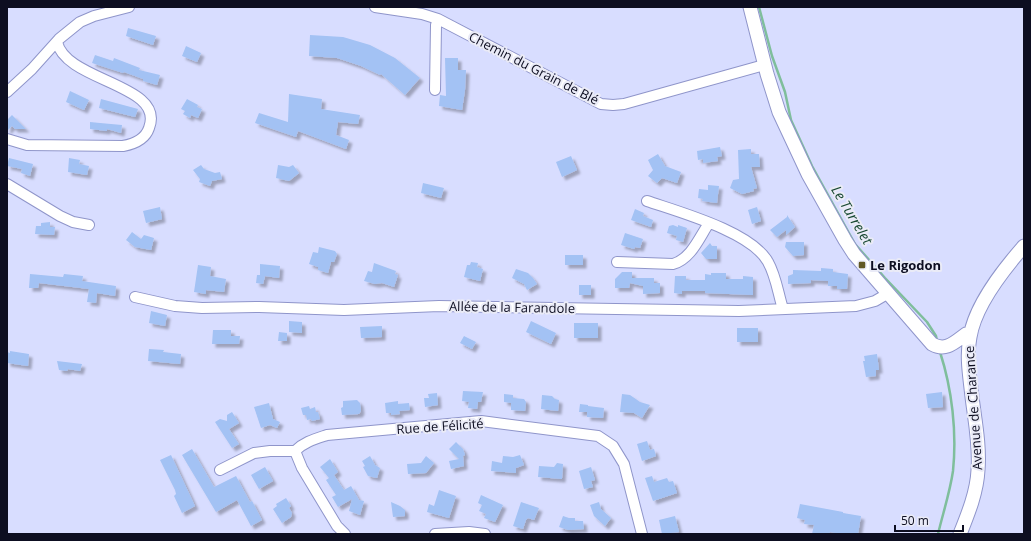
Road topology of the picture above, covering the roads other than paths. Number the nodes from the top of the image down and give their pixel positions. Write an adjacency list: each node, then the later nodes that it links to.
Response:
1 (129, 7): 5 (street)
2 (375, 7): 4 (street, Chemin du Grain de Blé)
3 (750, 7): 6 (street)
4 (438, 18): 6 (street, Chemin du Grain de Blé); 7 (street)
5 (57, 42): 8 (street); 9 (street)
6 (764, 65): 16 (street)
7 (435, 90)
8 (7, 92)
9 (7, 139)
10 (7, 184): 13 (street)
11 (647, 201): 12 (street)
12 (709, 223): 15 (street); 18 (street)
13 (89, 225)
14 (1024, 246): 19 (street, Avenue de Charance)
15 (616, 262)
16 (887, 294): 18 (street, Allée de la Farandole); 19 (street)
17 (135, 298): 18 (street, Allée de la Farandole)
18 (782, 309)
19 (970, 335): 26 (street, Avenue de Charance)
20 (295, 451): 21 (street); 22 (street); 25 (street, Rue de Félicité)
21 (220, 470)
22 (345, 534)
23 (435, 534): 24 (street)
24 (485, 534)
25 (642, 534)
26 (960, 534)

